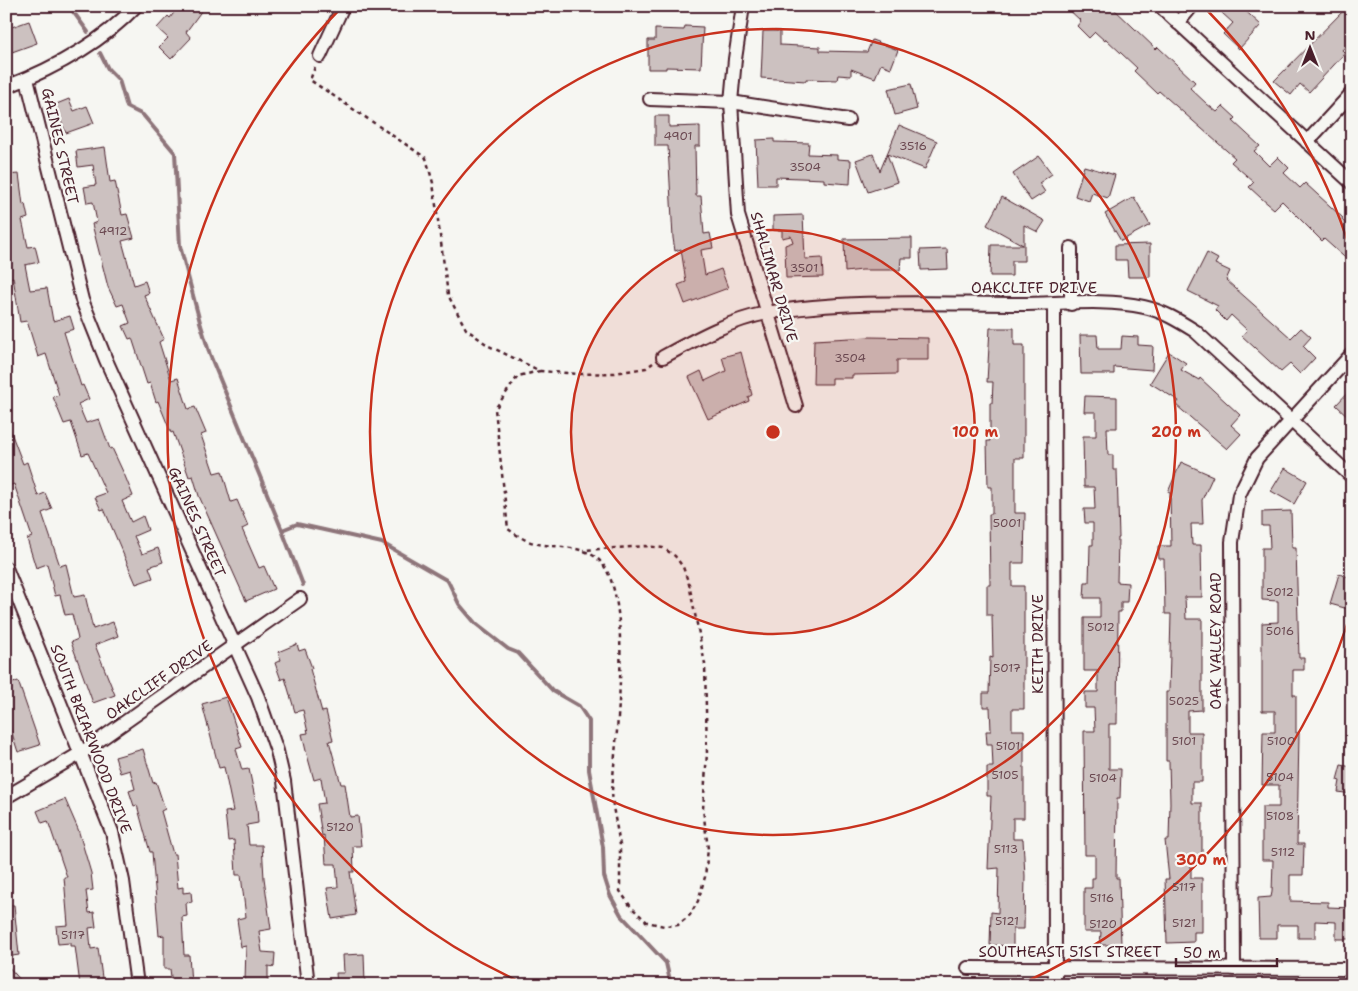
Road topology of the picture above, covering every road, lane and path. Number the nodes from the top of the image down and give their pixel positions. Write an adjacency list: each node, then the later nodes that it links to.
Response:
1 (136, 6): 8 (street)
2 (343, 6): 7 (street)
3 (743, 6): 12 (street, SHALIMAR DRIVE)
4 (1160, 6): 6 (street)
5 (1192, 6): 6 (street)
6 (1178, 23): 14 (street)
7 (320, 56): 22 (path)
8 (27, 79): 9 (street); 29 (street, GAINES STREET)
9 (6, 88)
10 (1352, 93): 14 (street)
11 (650, 99): 12 (street)
12 (732, 102): 13 (street); 19 (street, SHALIMAR DRIVE)
13 (848, 120)
14 (1307, 142): 15 (street)
15 (1352, 183)
16 (1071, 248): 18 (street)
17 (1054, 304): 18 (street, OAKCLIFF DRIVE); 19 (street, OAKCLIFF DRIVE); 33 (street, KEITH DRIVE)
18 (1071, 304): 24 (street, OAKCLIFF DRIVE)
19 (766, 314): 21 (street, OAKCLIFF DRIVE); 23 (street, SHALIMAR DRIVE)
20 (1352, 354): 24 (street, OAK VALLEY ROAD)
21 (663, 356): 22 (path)
22 (540, 371): 26 (path)
23 (796, 406)
24 (1290, 420): 25 (street, OAKCLIFF DRIVE); 34 (street, OAK VALLEY ROAD)
25 (1352, 477)
26 (583, 550): 26 (path)
27 (6, 568): 30 (street, SOUTH BRIARWOOD DRIVE)
28 (300, 599): 29 (street, OAKCLIFF DRIVE)
29 (235, 647): 30 (street, OAKCLIFF DRIVE); 37 (street, GAINES STREET)
30 (81, 753): 31 (street, OAKCLIFF DRIVE); 36 (street, SOUTH BRIARWOOD DRIVE)
31 (6, 797)
32 (968, 968): 33 (street, SOUTHEAST 51ST STREET)
33 (1054, 968): 34 (street, SOUTHEAST 51ST STREET); 38 (street, KEITH DRIVE)
34 (1234, 969): 35 (street, SOUTHEAST 51ST STREET)
35 (1352, 969)
36 (137, 985)
37 (308, 985)
38 (1054, 985)

